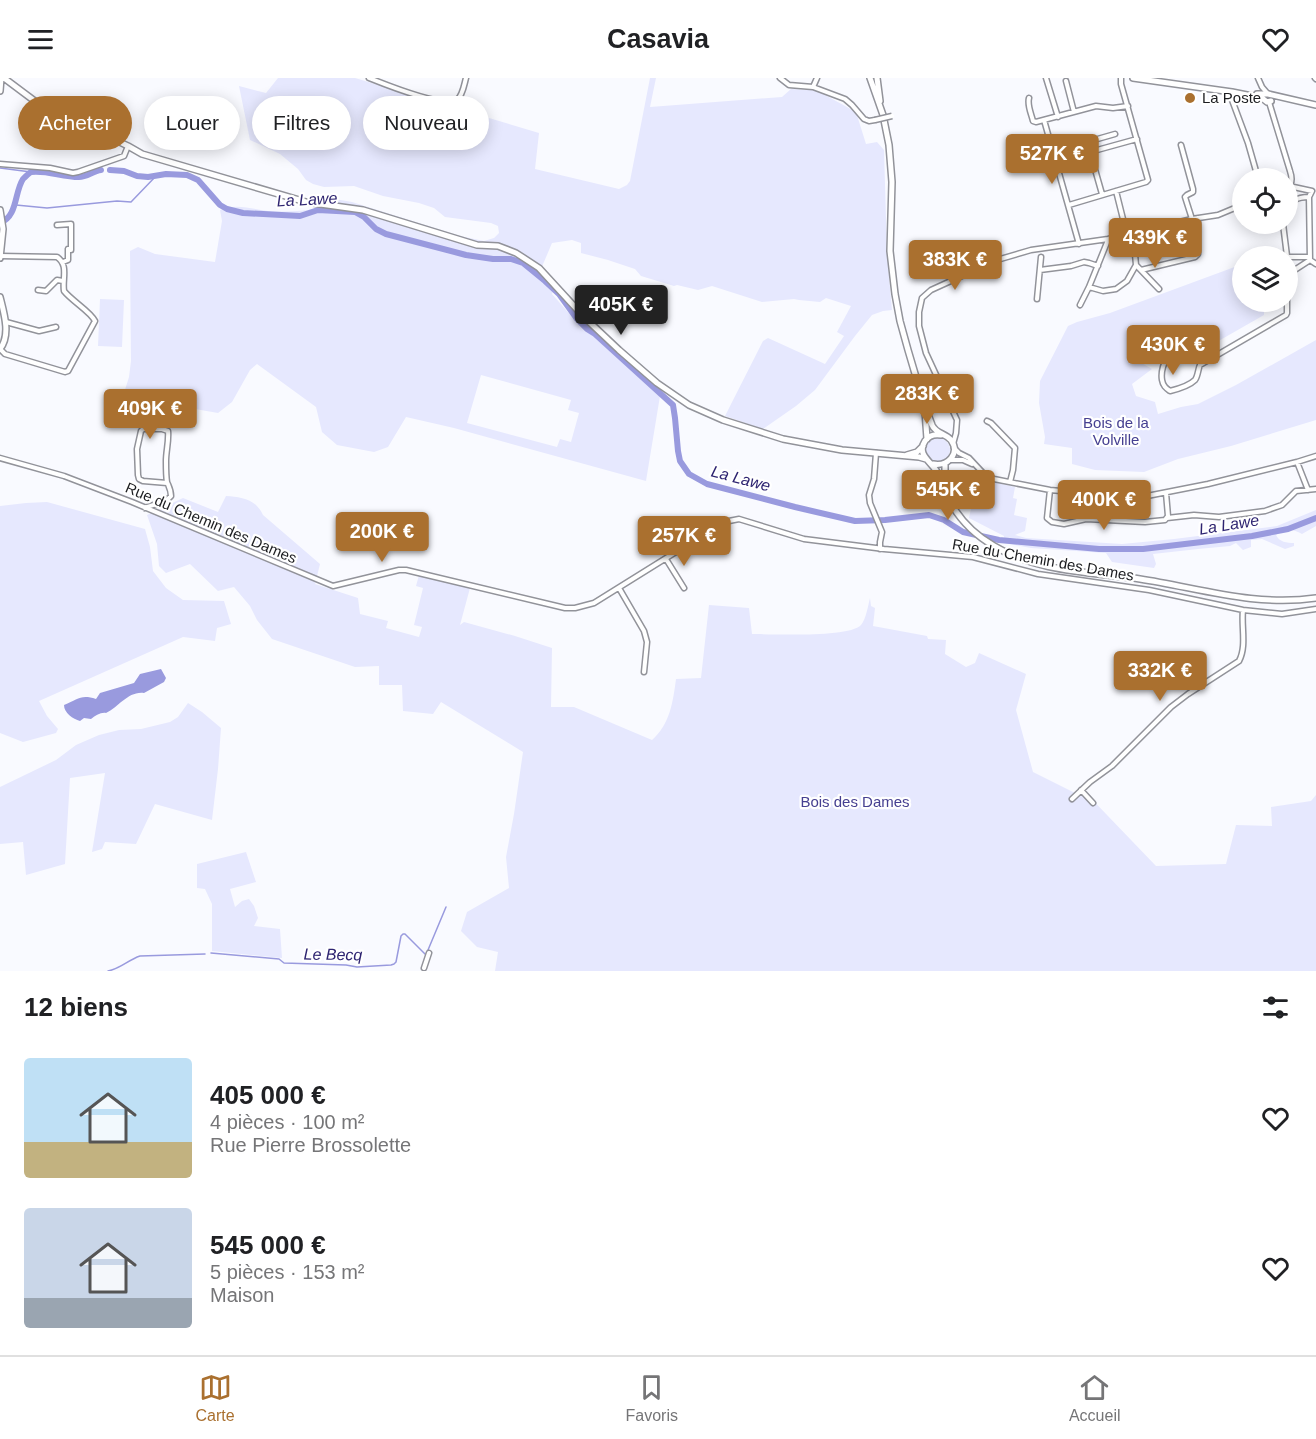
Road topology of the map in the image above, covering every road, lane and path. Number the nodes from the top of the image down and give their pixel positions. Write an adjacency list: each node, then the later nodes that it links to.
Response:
1 (3, 78): 15 (main road); 17 (main road)
2 (369, 78): 3 (street)
3 (466, 78)
4 (780, 78): 14 (street)
5 (817, 78): 14 (street)
6 (870, 78): 20 (main road)
7 (877, 78): 20 (main road)
8 (1046, 78): 25 (street)
9 (1121, 78): 22 (street)
10 (1133, 78): 12 (main road)
11 (1258, 78): 19 (street)
12 (1162, 80): 16 (main road)
13 (1066, 81): 23 (street)
14 (813, 87): 24 (street, bridge)
15 (0, 91)
16 (1232, 92): 19 (main road); 34 (street)
17 (28, 96)
18 (1029, 98): 26 (street)
19 (1268, 98): 21 (main road); 35 (street)
20 (880, 105): 72 (main road)
21 (1313, 105)
22 (1128, 106): 23 (street); 28 (street)
23 (1074, 112): 25 (street)
24 (891, 116)
25 (1058, 117): 26 (street)
26 (1044, 120): 42 (street)
27 (1115, 134): 32 (street)
28 (1137, 139): 32 (street); 37 (street)
29 (1181, 145): 46 (street)
30 (132, 148): 79 (main road)
31 (126, 150): 33 (street)
32 (1090, 152): 39 (street)
33 (0, 164)
34 (1254, 168)
35 (1289, 168)
36 (1298, 189): 38 (street)
37 (1116, 191): 39 (street); 48 (street)
38 (1314, 191): 40 (street)
39 (1102, 194): 42 (street)
40 (1309, 197): 41 (street); 54 (street)
41 (1298, 198)
42 (1068, 205): 50 (street)
43 (1232, 209): 45 (street)
44 (0, 210): 51 (main road)
45 (1198, 218): 46 (street); 60 (street)
46 (1192, 219): 48 (street)
47 (57, 225): 55 (street)
48 (1127, 235): 49 (street); 57 (street)
49 (1108, 239): 50 (street); 58 (street)
50 (1079, 244): 74 (street)
51 (0, 257): 55 (street)
52 (1041, 257): 59 (street)
53 (1298, 257): 54 (street)
54 (1310, 258): 56 (street); 71 (street)
55 (63, 262): 61 (street)
56 (1316, 264)
57 (1136, 265): 60 (street); 62 (street)
58 (1098, 267): 59 (street); 62 (street)
59 (1040, 270): 66 (street)
60 (1141, 270): 63 (street)
61 (63, 280): 64 (street); 70 (street)
62 (1089, 287): 67 (street)
63 (1159, 289)
64 (38, 291)
65 (0, 297): 68 (main road)
66 (1037, 299)
67 (1080, 305)
68 (6, 322): 69 (street); 70 (main road)
69 (56, 327)
70 (0, 349)
71 (1210, 358): 71 (street)
72 (924, 404): 75 (main road); 76 (main road)
73 (987, 421): 88 (street)
74 (956, 428): 75 (street); 78 (street)
75 (943, 435): 76 (main road); 78 (main road)
76 (927, 439): 77 (main road)
77 (923, 446): 80 (main road); 83 (main road)
78 (953, 446): 84 (main road); 87 (street)
79 (876, 453): 80 (main road); 97 (street)
80 (905, 456): 83 (main road)
81 (1316, 456): 85 (street)
82 (0, 458): 95 (street, Rue du Chemin des Dames)
83 (926, 459): 86 (main road)
84 (948, 462): 86 (main road); 87 (street); 91 (main road)
85 (1297, 462): 93 (street); 94 (street)
86 (933, 464): 91 (main road)
87 (975, 466): 88 (street)
88 (1010, 482): 92 (street)
89 (167, 483): 89 (street); 95 (street)
90 (1316, 489): 93 (street)
91 (945, 490): 101 (main road)
92 (1050, 490): 94 (street); 96 (street)
93 (1308, 490): 96 (street)
94 (1166, 493): 96 (street)
95 (144, 508): 99 (street, Rue du Chemin des Dames)
96 (1167, 518)
97 (880, 549): 98 (street, Rue du Chemin des Dames); 103 (street, Rue du Chemin des Dames)
98 (666, 559): 99 (street, Rue du Chemin des Dames); 100 (street)
99 (618, 588): 104 (street)
100 (684, 588)
101 (1316, 598)
102 (1316, 609): 103 (street, Rue du Chemin des Dames)
103 (1243, 610): 105 (street)
104 (645, 672)
105 (1081, 790): 106 (street); 107 (street)
106 (1072, 799)
107 (1094, 803)
108 (429, 953): 109 (street)
109 (424, 970)

